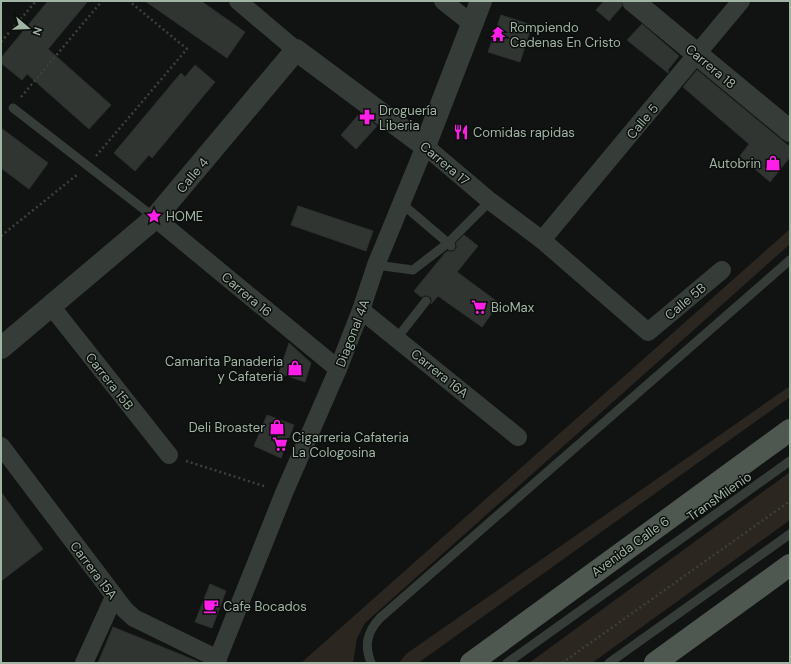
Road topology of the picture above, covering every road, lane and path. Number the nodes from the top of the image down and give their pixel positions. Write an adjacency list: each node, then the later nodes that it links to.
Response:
1 (36, 1): 10 (path)
2 (102, 1): 13 (path)
3 (129, 1): 16 (path)
4 (238, 1): 11 (street, Carrera 17)
5 (443, 1): 9 (street)
6 (481, 1): 9 (street, Diagonal 4A)
7 (633, 1): 12 (street, Carrera 18)
8 (741, 1): 12 (street, Calle 5)
9 (472, 24): 15 (street, Diagonal 4A)
10 (1, 42)
11 (296, 50): 15 (street, Carrera 17); 19 (street, Calle 4)
12 (698, 55): 14 (street, Carrera 18); 21 (street, Calle 5)
13 (13, 108): 16 (lane)
14 (790, 131)
15 (425, 146): 17 (street, Carrera 17); 18 (street, Diagonal 4A)
16 (88, 166): 19 (lane); 20 (path)
17 (490, 200): 21 (street, Carrera 17); 22 (lane)
18 (401, 203): 22 (lane); 24 (street, Diagonal 4A)
19 (155, 218): 27 (street, Calle 4); 32 (street, Carrera 16)
20 (1, 236)
21 (542, 240): 29 (street, Carrera 17)
22 (449, 245): 24 (lane)
23 (790, 260): 45 (lane)
24 (376, 265): 28 (street, Diagonal 4A)
25 (722, 270): 29 (street, Calle 5B)
26 (426, 301): 30 (lane)
27 (52, 306): 31 (street, Calle 4); 36 (street, Carrera 15B)
28 (361, 310): 30 (street, Carrera 16A); 32 (street, Diagonal 4A)
29 (648, 332)
30 (397, 338): 34 (street, Carrera 16A)
31 (1, 348)
32 (338, 369): 38 (street, Diagonal 4A)
33 (790, 430): 46 (main road, Avenida Calle 6)
34 (518, 437)
35 (1, 446): 42 (street, Carrera 15A)
36 (169, 455): 38 (path)
37 (790, 461): 47 (lane, TransMilenio)
38 (284, 493): 43 (street, Diagonal 4A)
39 (790, 501): 48 (path)
40 (790, 534): 49 (lane)
41 (790, 565): 50 (main road)
42 (114, 596): 43 (street, Carrera 15A); 44 (street)
43 (217, 661)
44 (84, 663)
45 (371, 663)
46 (471, 663)
47 (507, 663)
48 (562, 663)
49 (609, 663)
50 (655, 663)

